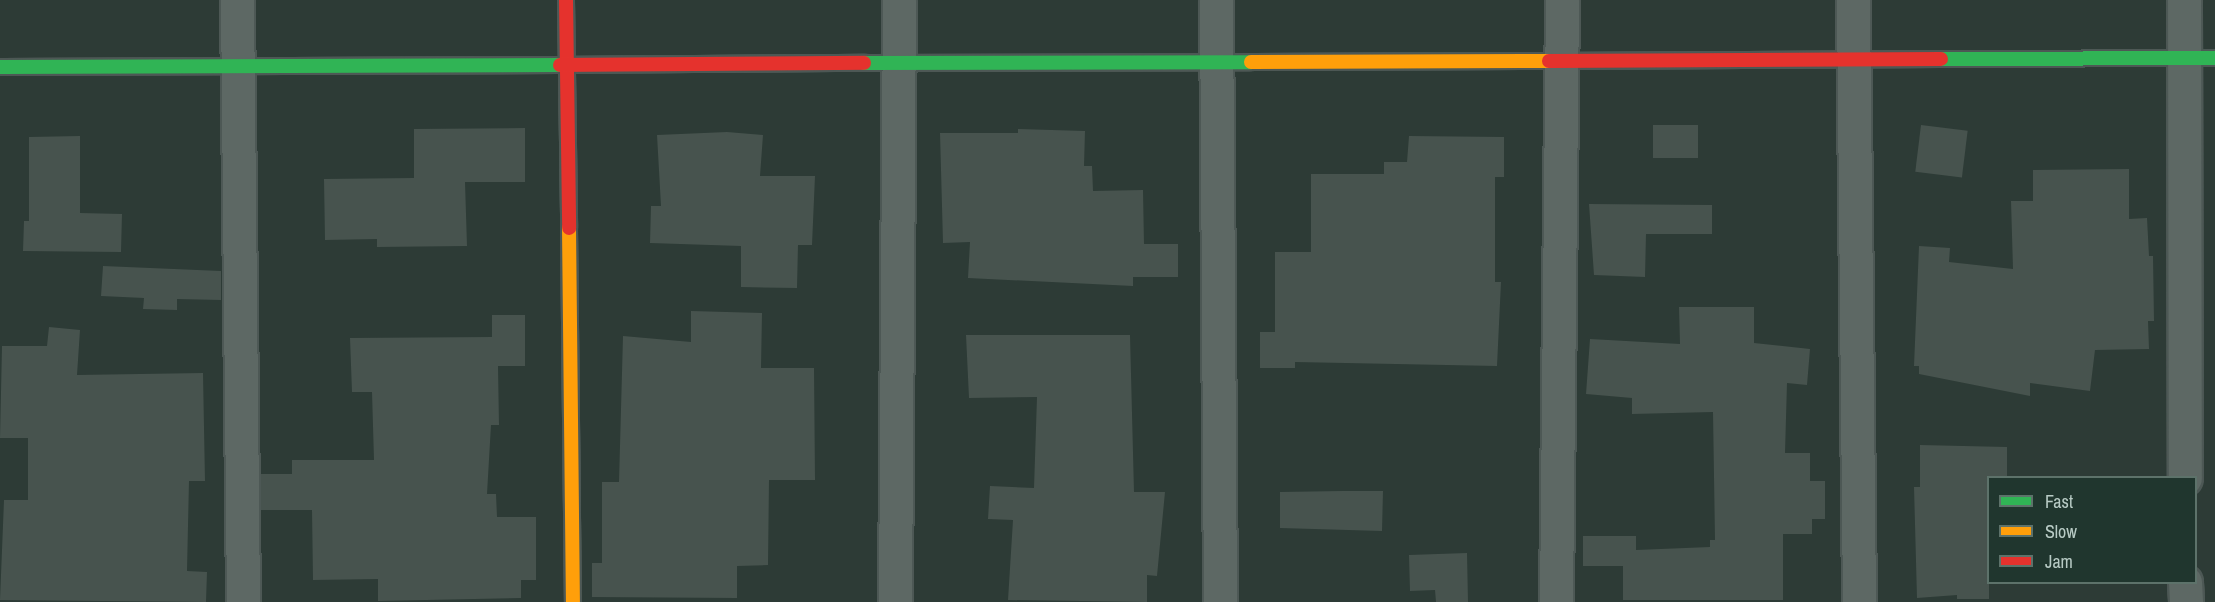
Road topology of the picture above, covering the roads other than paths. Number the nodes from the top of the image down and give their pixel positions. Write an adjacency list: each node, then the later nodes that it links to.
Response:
1 (237, 0): 14 (street)
2 (566, 0): 13 (street)
3 (899, 0): 12 (street)
4 (1216, 0): 11 (street)
5 (1562, 0): 10 (street)
6 (1853, 0): 9 (street)
7 (2184, 0): 8 (street)
8 (2199, 58): 9 (street); 16 (street)
9 (1853, 59): 10 (street); 23 (street)
10 (1563, 61): 11 (street); 22 (street)
11 (1217, 62): 12 (street); 21 (street)
12 (900, 63): 13 (street); 20 (street)
13 (565, 65): 14 (street); 19 (street)
14 (236, 66): 15 (street); 18 (street)
15 (0, 67)
16 (2185, 476)
17 (2186, 584): 24 (street)
18 (243, 602)
19 (573, 602)
20 (895, 602)
21 (1220, 602)
22 (1557, 602)
23 (1859, 602)
24 (2186, 602)

